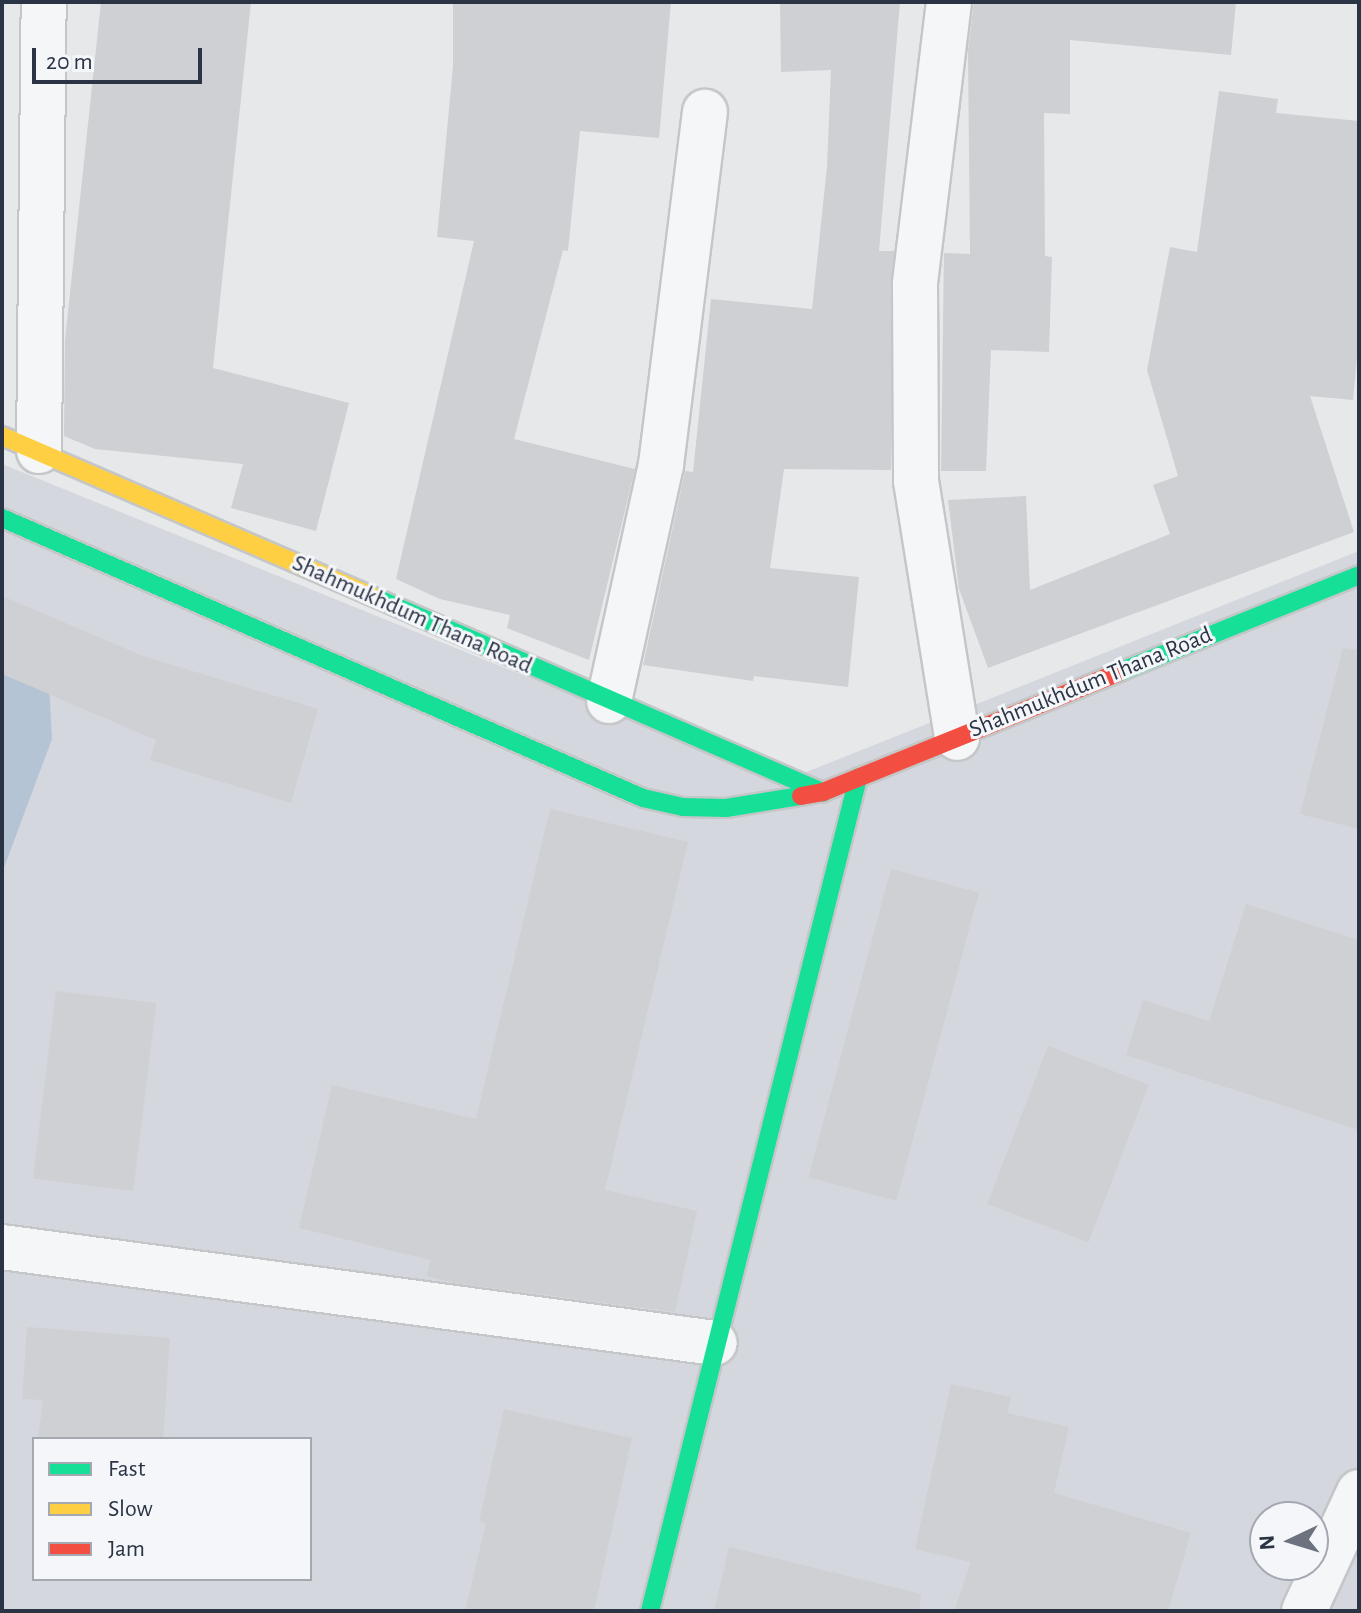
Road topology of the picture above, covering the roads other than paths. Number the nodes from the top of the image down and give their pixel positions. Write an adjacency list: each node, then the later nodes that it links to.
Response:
1 (44, 2): 4 (street)
2 (949, 2): 8 (street)
3 (705, 112): 7 (street)
4 (20, 444): 7 (main road, Shahmukhdum Thana Road)
5 (2, 518): 10 (main road, Shahmukhdum Thana Road)
6 (1359, 575): 8 (main road, Shahmukhdum Thana Road)
7 (609, 701): 10 (main road, Shahmukhdum Thana Road)
8 (957, 738): 9 (main road, Shahmukhdum Thana Road)
9 (858, 778): 10 (main road, Shahmukhdum Thana Road); 12 (main road)
10 (823, 792)
11 (2, 1247): 12 (street)
12 (715, 1343): 14 (main road)
13 (1359, 1492): 15 (street)
14 (650, 1611)
15 (1304, 1611)

